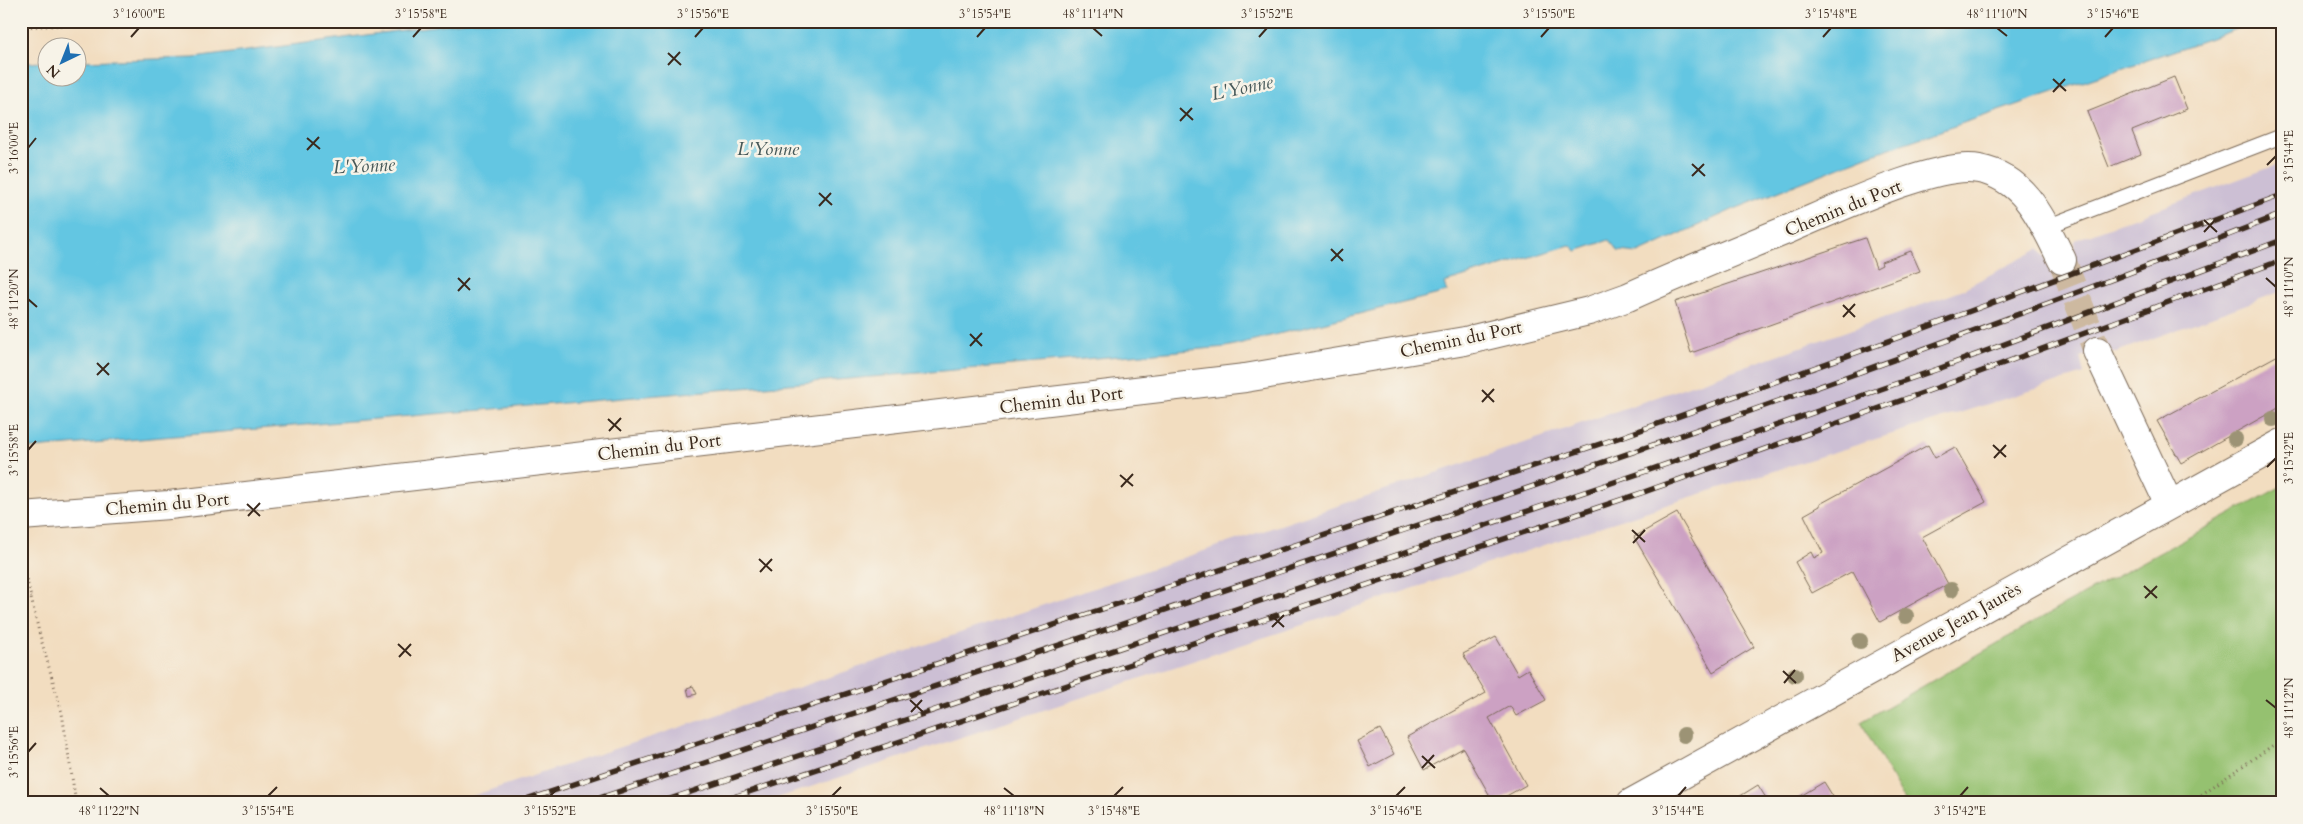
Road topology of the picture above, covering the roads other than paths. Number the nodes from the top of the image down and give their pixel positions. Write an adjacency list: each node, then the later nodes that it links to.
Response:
1 (2282, 136): 2 (lane)
2 (2046, 227): 3 (street, Chemin du Port); 7 (street, Chemin du Port)
3 (2062, 260)
4 (2097, 351): 6 (street)
5 (2282, 443): 6 (street, Avenue Jean Jaurès)
6 (2170, 504): 8 (street, Avenue Jean Jaurès)
7 (21, 516)
8 (1631, 803)

